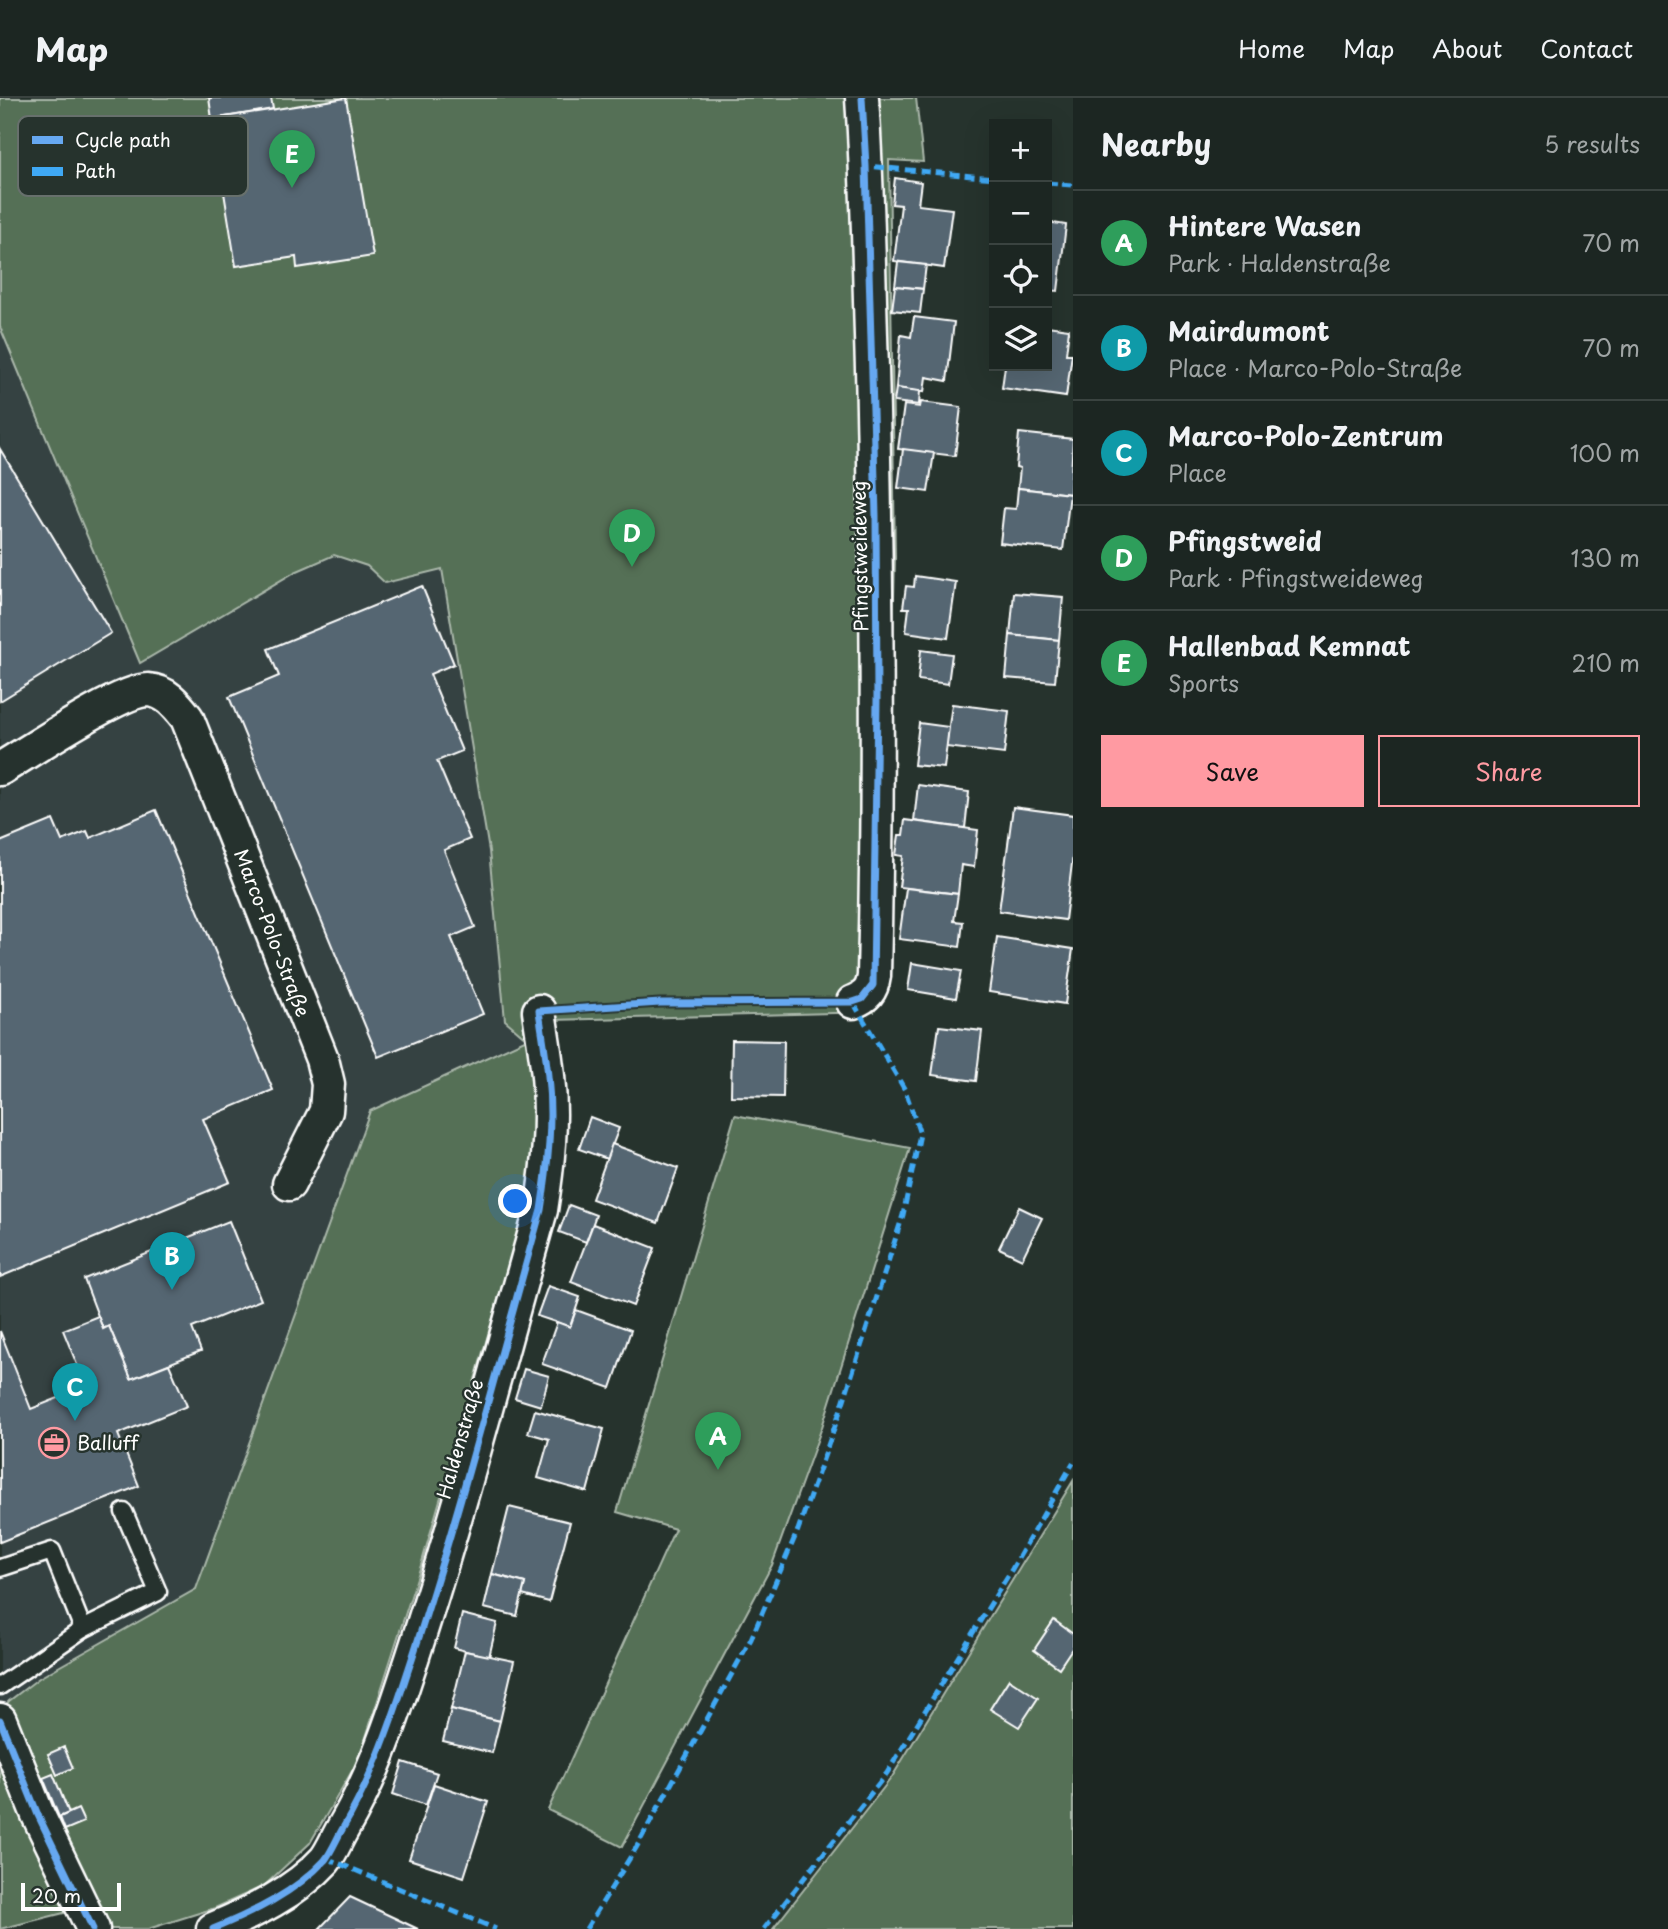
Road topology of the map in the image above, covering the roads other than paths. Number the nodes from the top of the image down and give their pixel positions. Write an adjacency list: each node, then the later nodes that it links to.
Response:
1 (862, 98): 3 (street, Pfingstweideweg)
2 (0, 769): 5 (street, Marco-Polo-Straße)
3 (853, 1002)
4 (539, 1011): 12 (street, Haldenstraße)
5 (289, 1184)
6 (124, 1512): 8 (lane)
7 (0, 1568): 8 (lane)
8 (83, 1629): 9 (lane)
9 (0, 1686)
10 (0, 1720): 11 (street)
11 (93, 1929)
12 (213, 1929)

